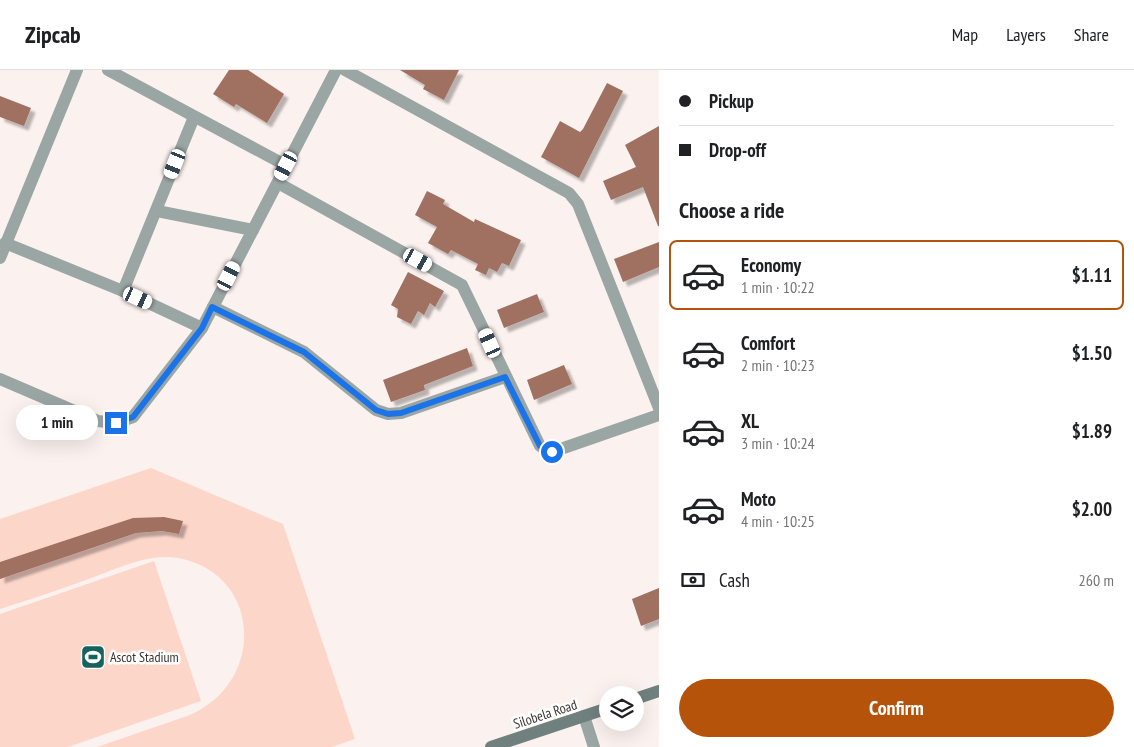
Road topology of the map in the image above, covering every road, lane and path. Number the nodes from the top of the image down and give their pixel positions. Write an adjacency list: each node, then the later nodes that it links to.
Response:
1 (77, 70): 10 (street)
2 (108, 70): 5 (street)
3 (336, 70): 6 (street)
4 (344, 70): 17 (street)
5 (194, 117): 6 (street); 8 (street)
6 (286, 166): 7 (street)
7 (278, 183): 9 (street); 15 (street)
8 (157, 211): 9 (street); 12 (street)
9 (253, 230): 13 (street)
10 (6, 243): 11 (street); 12 (street)
11 (0, 258)
12 (123, 291): 14 (street)
13 (212, 307): 14 (street); 15 (street)
14 (202, 328): 16 (street)
15 (505, 377): 18 (street)
16 (0, 379)
17 (659, 408)
18 (659, 415)
19 (659, 691): 20 (street)
20 (644, 696)
21 (599, 711): 22 (street, Silobela Road)
22 (584, 716): 23 (street, Silobela Road); 24 (street)
23 (491, 747)
24 (594, 747)

